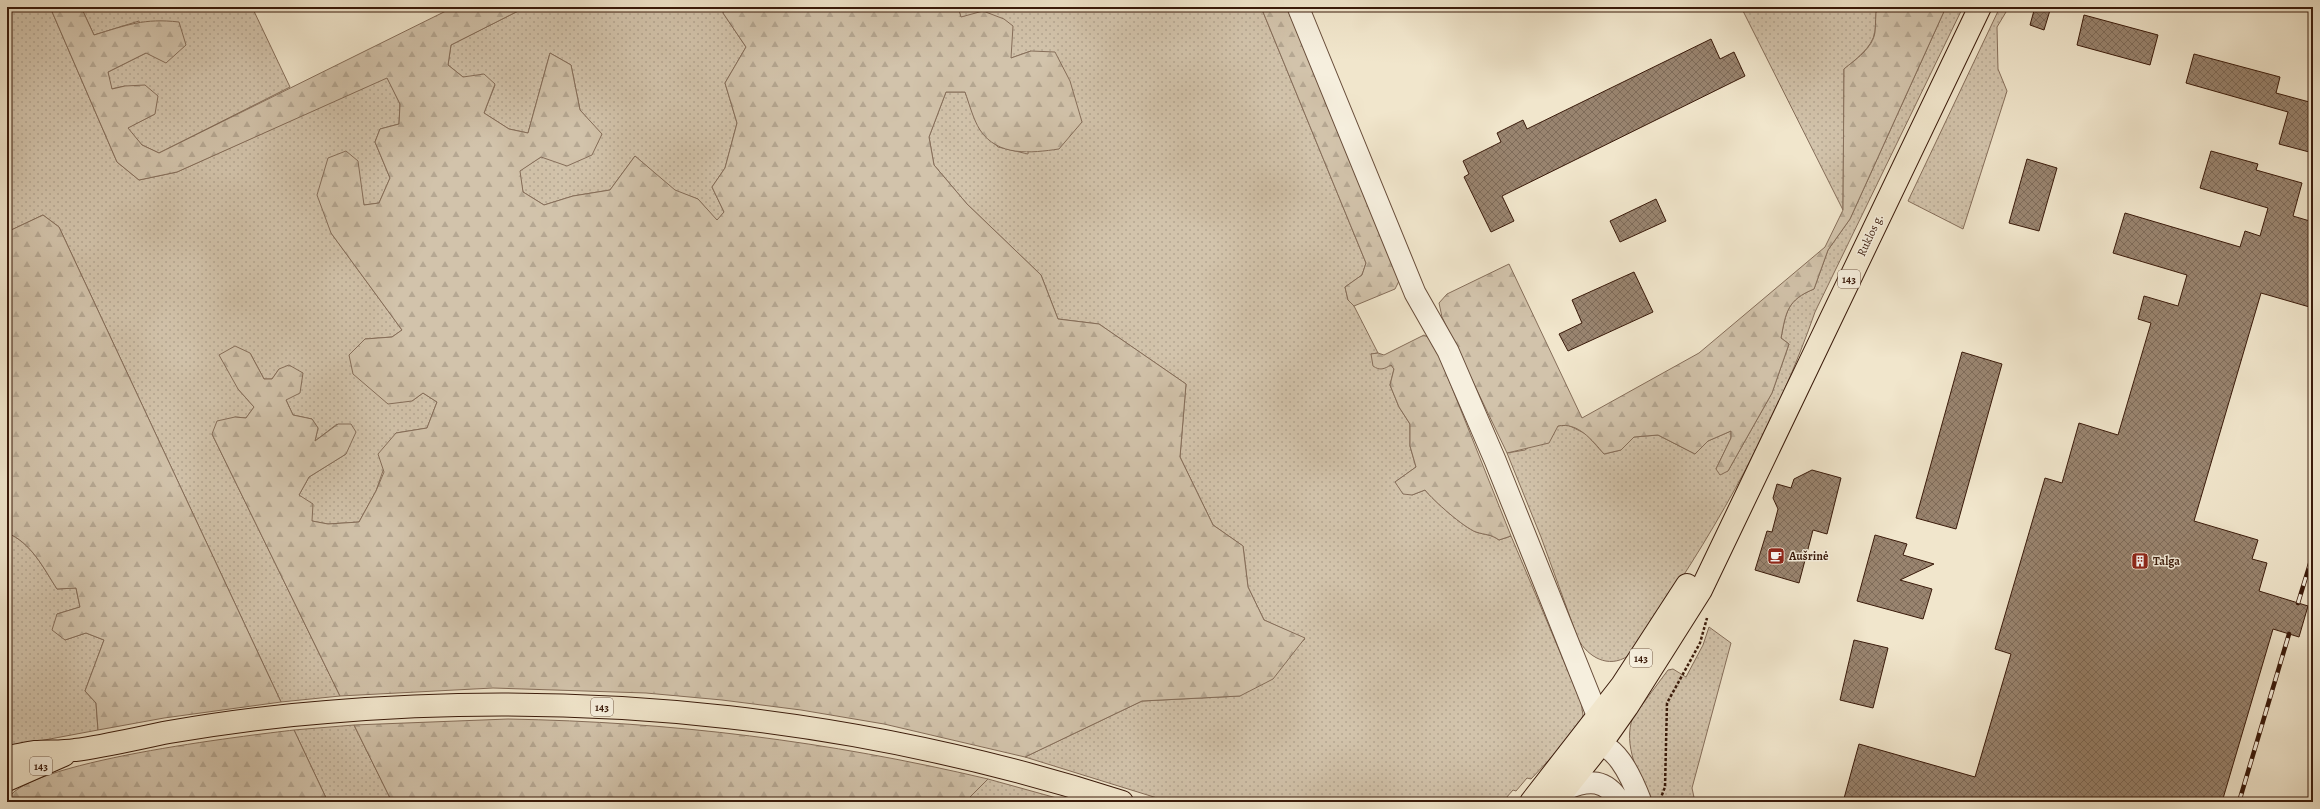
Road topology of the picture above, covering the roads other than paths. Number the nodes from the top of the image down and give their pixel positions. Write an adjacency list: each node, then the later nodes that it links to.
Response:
1 (1298, 7): 4 (street)
2 (1980, 7): 3 (main road, Ruklos g. / 143)
3 (1740, 506): 4 (main road, 143); 5 (main road, 143)
4 (1598, 717): 6 (main road, 143)
5 (1601, 744): 6 (street); 10 (main road, 143); 14 (street)
6 (1574, 749): 12 (main road, 143)
7 (74, 750): 8 (main road, 143); 9 (main road, 143); 11 (main road, 143)
8 (7, 757)
9 (7, 780)
10 (1561, 795): 13 (street)
11 (1122, 802)
12 (1531, 802)
13 (1620, 802)
14 (1641, 802)

